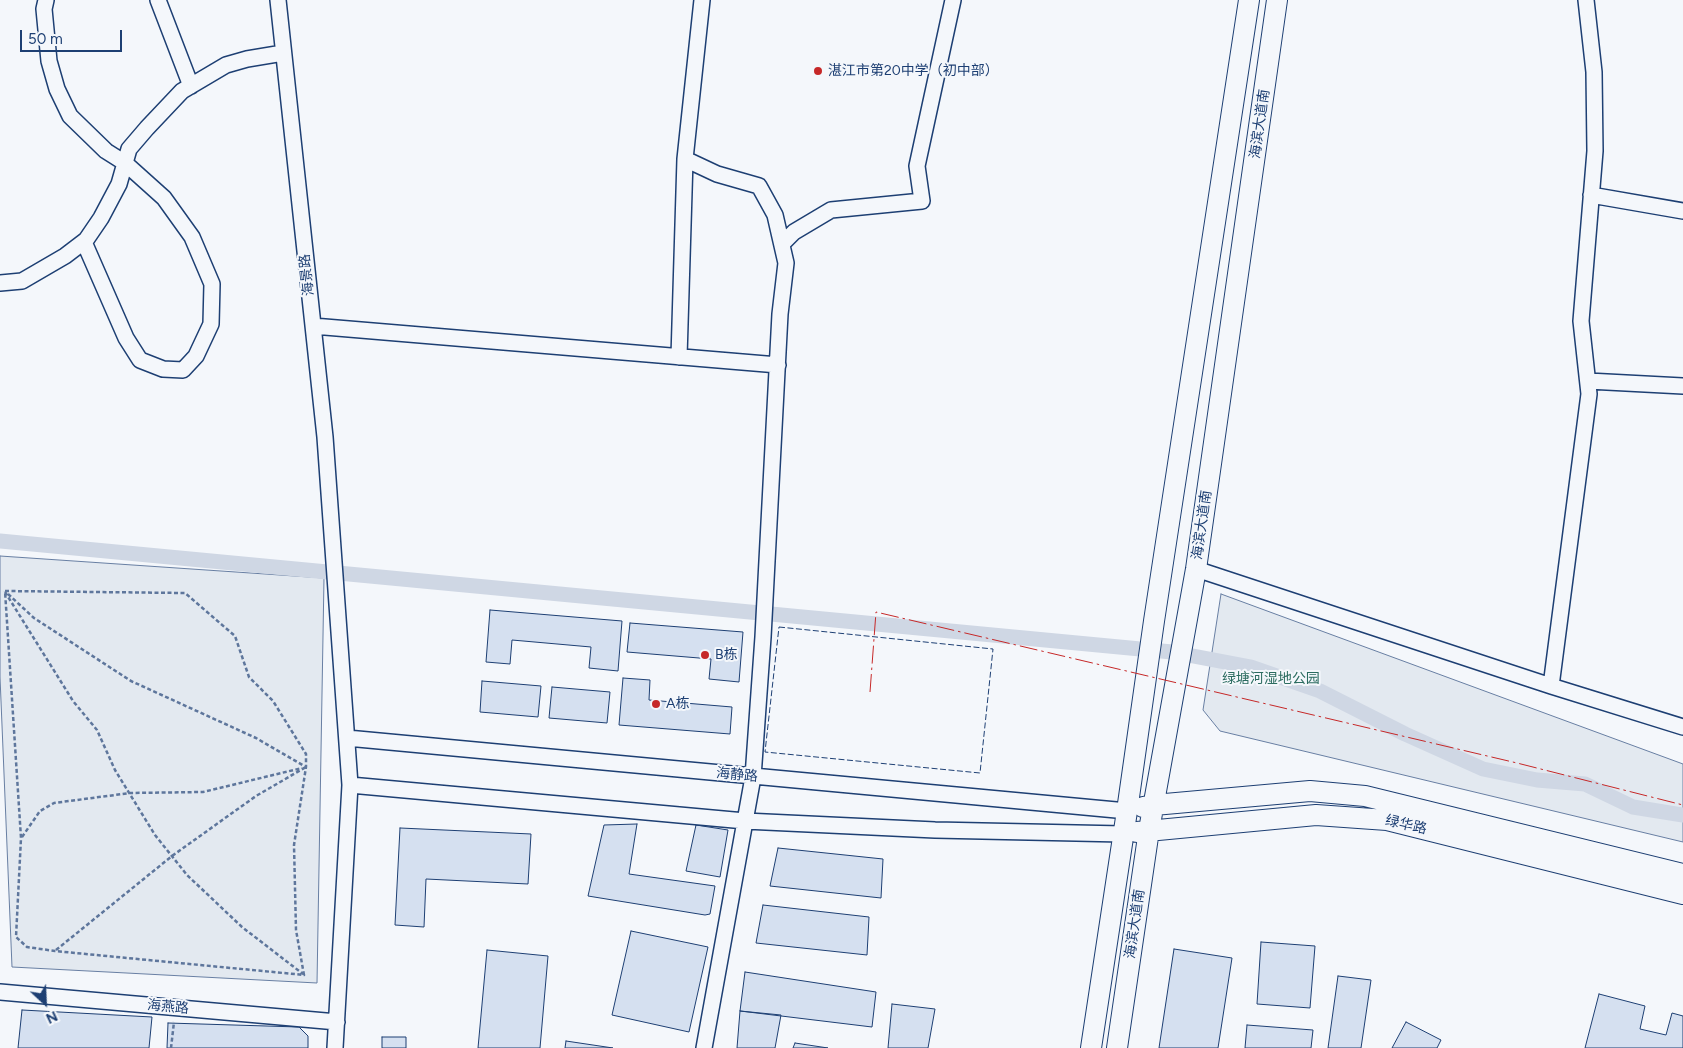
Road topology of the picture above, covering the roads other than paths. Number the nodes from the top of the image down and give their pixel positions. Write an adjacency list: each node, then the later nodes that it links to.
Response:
1 (46, 0): 12 (street)
2 (158, 0): 10 (street)
3 (278, 0): 9 (street, 海景路)
4 (702, 0): 11 (street)
5 (953, 0): 16 (street)
6 (1249, 0): 30 (main road, 海滨大道南)
7 (1277, 0): 23 (main road, 海滨大道南)
8 (1586, 0): 13 (street)
9 (283, 53): 10 (street); 18 (street, 海景路)
10 (191, 86): 12 (street)
11 (684, 159): 16 (street); 19 (street)
12 (125, 164): 15 (street); 15 (street)
13 (1591, 195): 14 (street); 21 (street)
14 (1683, 211)
15 (84, 242): 17 (street)
16 (782, 244): 20 (street)
17 (0, 283)
18 (313, 326): 19 (street); 26 (street, 海景路)
19 (679, 357): 20 (street)
20 (778, 365): 27 (street)
21 (1588, 381): 22 (street); 24 (street)
22 (1683, 386)
23 (1196, 569): 24 (street); 29 (main road, 海滨大道南)
24 (1551, 686): 25 (street)
25 (1683, 727)
26 (347, 738): 27 (street, 海静路); 28 (street, 海景路)
27 (754, 777): 30 (street, 海静路); 31 (street)
28 (350, 785): 31 (street); 37 (street, 海景路)
29 (1154, 804): 30 (main road, 绿华路); 32 (main road, 海滨大道南); 34 (main road, 绿华路)
30 (1127, 811): 33 (main road, 海滨大道南)
31 (745, 821): 33 (street); 39 (street)
32 (1149, 830): 33 (main road, 绿华路); 35 (main road, 绿华路); 41 (main road, 海滨大道南)
33 (1123, 834): 40 (main road, 海滨大道南)
34 (1683, 874)
35 (1683, 894)
36 (0, 992): 37 (street, 海燕路)
37 (337, 1022): 38 (street, 海景路)
38 (335, 1048)
39 (704, 1048)
40 (1091, 1048)
41 (1117, 1048)

